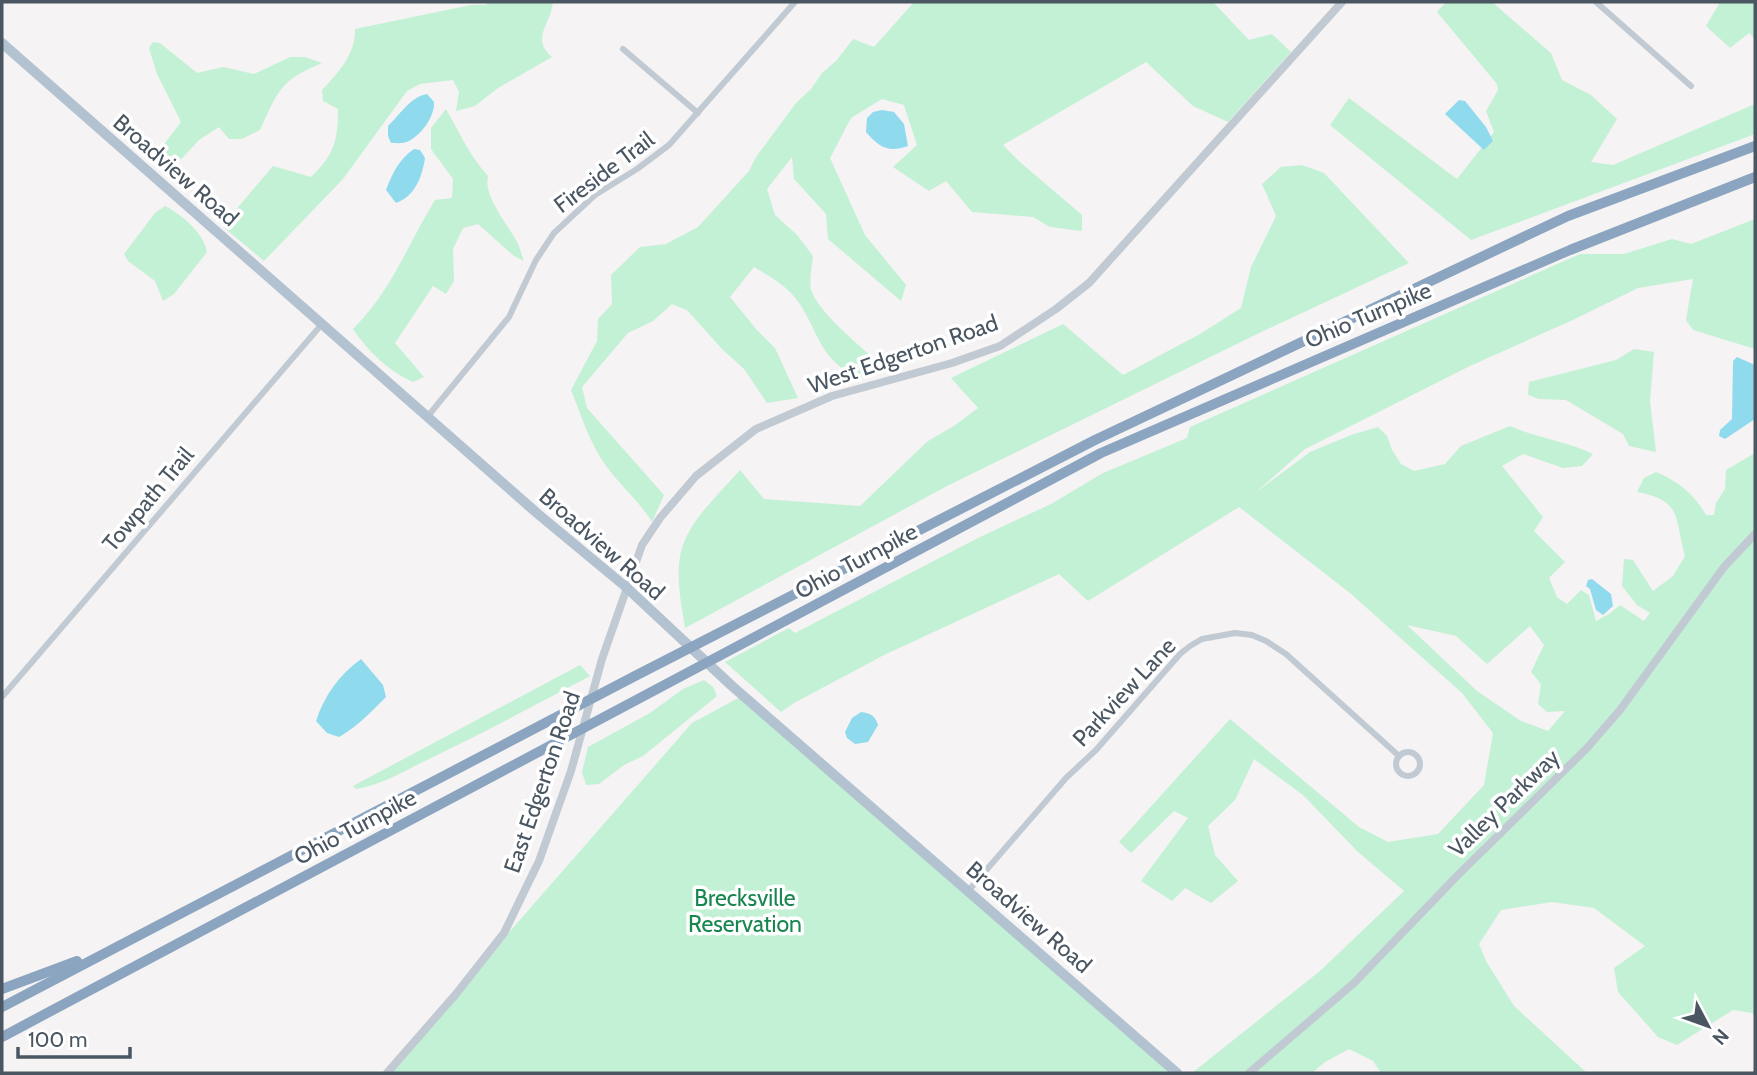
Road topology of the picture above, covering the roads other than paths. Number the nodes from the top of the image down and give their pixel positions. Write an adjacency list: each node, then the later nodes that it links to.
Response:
1 (795, 2): 7 (street, Fireside Trail)
2 (1342, 2): 13 (street, West Edgerton Road)
3 (1597, 2): 6 (street)
4 (2, 43): 10 (main road, Broadview Road)
5 (624, 49): 7 (street)
6 (1691, 86)
7 (698, 113): 11 (street, Fireside Trail)
8 (1755, 146): 17 (highway, Ohio Turnpike)
9 (1755, 177): 20 (highway, Ohio Turnpike)
10 (322, 324): 11 (main road, Broadview Road); 14 (street, Towpath Trail)
11 (428, 415): 13 (main road, Broadview Road)
12 (1755, 534): 23 (street, Valley Parkway)
13 (626, 587): 16 (main road, Broadview Road); 21 (street, East Edgerton Road)
14 (2, 697)
15 (1399, 755): 15 (street, Parkview Lane); 16 (street, Parkview Lane)
16 (969, 890): 22 (main road, Broadview Road)
17 (106, 951): 18 (highway); 19 (highway, Ohio Turnpike)
18 (2, 989)
19 (2, 1007)
20 (2, 1038)
21 (387, 1073)
22 (1177, 1073)
23 (1249, 1073)

